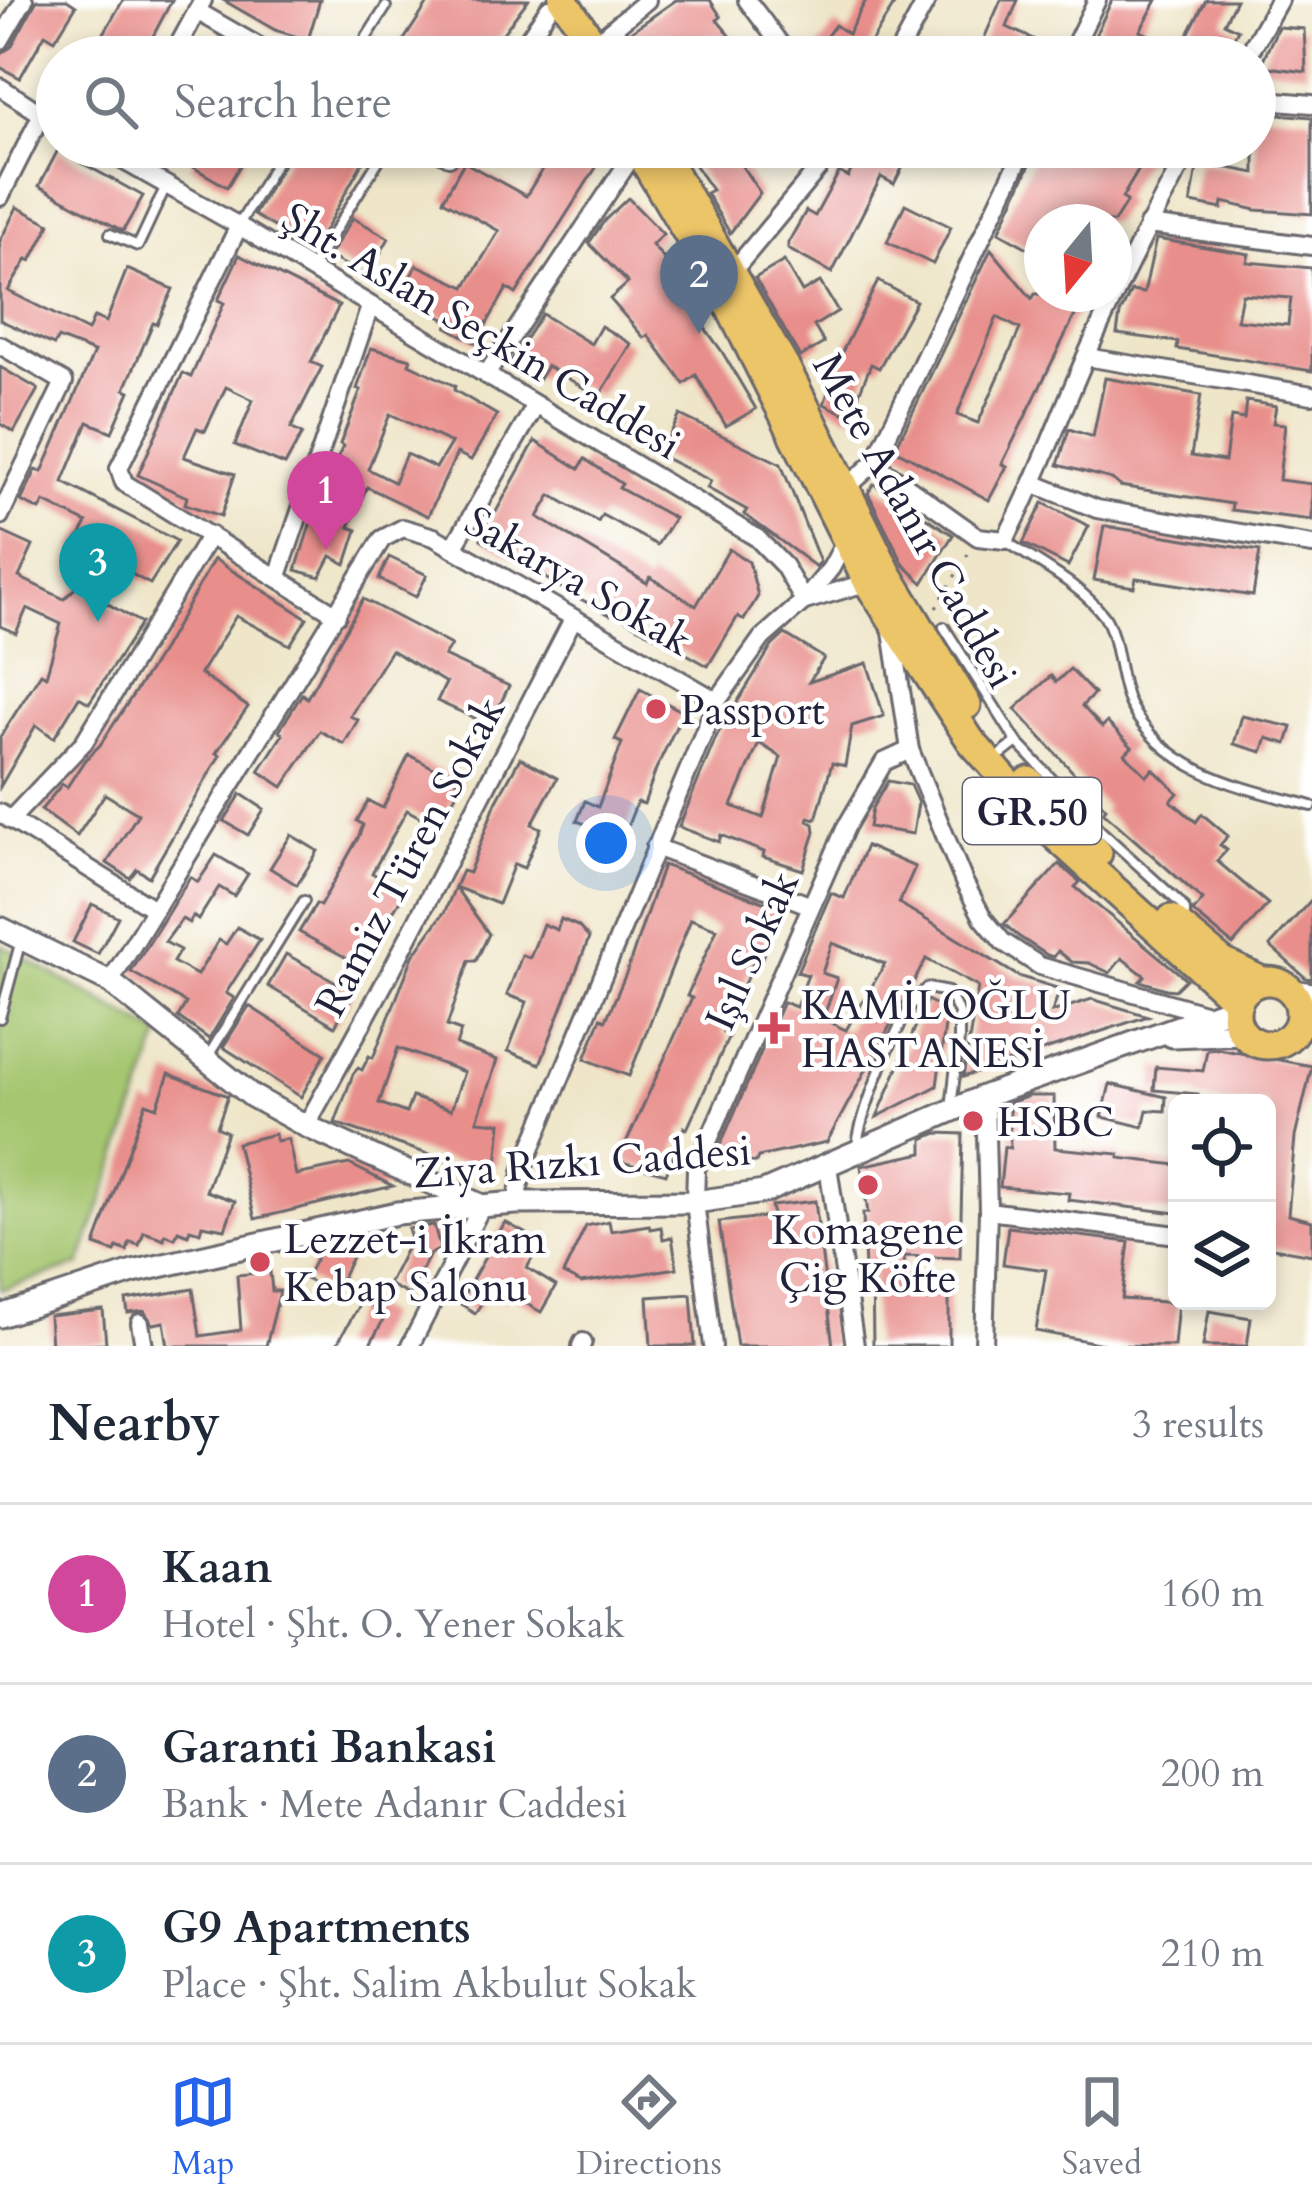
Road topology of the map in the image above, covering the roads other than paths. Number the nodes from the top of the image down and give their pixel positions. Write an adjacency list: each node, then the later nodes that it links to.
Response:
1 (24, 0): 20 (street)
2 (647, 0): 15 (street)
3 (747, 0): 16 (street)
4 (927, 0): 17 (street)
5 (1096, 0): 18 (street)
6 (1279, 0): 19 (street)
7 (552, 3): 13 (street); 14 (main road)
8 (200, 5): 10 (street); 11 (street)
9 (386, 7): 12 (lane)
10 (183, 36)
11 (246, 36)
12 (367, 36)
13 (530, 36)
14 (579, 36)
15 (610, 36)
16 (774, 36)
17 (909, 36)
18 (1079, 36)
19 (1259, 36)
20 (0, 41)
21 (0, 87): 24 (street)
22 (1276, 101): 23 (street)
23 (1312, 104)
24 (36, 111)
25 (36, 140): 36 (street)
26 (142, 168): 35 (street, Şht. Aslan Seçkin Caddesi)
27 (273, 168): 38 (lane)
28 (374, 168): 41 (lane)
29 (630, 168): 46 (street)
30 (655, 168): 54 (main road, Mete Adanır Caddesi / GR.50)
31 (658, 168): 42 (main road, Mete Adanır Caddesi / GR.50)
32 (819, 168): 42 (street)
33 (1015, 168): 49 (street)
34 (1179, 168): 37 (street)
35 (166, 185): 38 (street, Şht. Aslan Seçkin Caddesi); 39 (lane)
36 (0, 196)
37 (1148, 225): 40 (street); 45 (street)
38 (239, 226): 41 (street, Şht. Aslan Seçkin Caddesi); 53 (street)
39 (110, 234)
40 (1312, 246)
41 (310, 270): 43 (street, Şht. Aslan Seçkin Caddesi)
42 (733, 271): 51 (main road, Mete Adanır Caddesi / GR.50)
43 (370, 307): 46 (street, Şht. Aslan Seçkin Caddesi); 58 (street)
44 (0, 345): 52 (street)
45 (1086, 357): 47 (street); 50 (street)
46 (486, 375): 48 (street, Şht. Aslan Seçkin Caddesi)
47 (1312, 395)
48 (536, 405): 57 (street); 60 (street, Şht. Aslan Seçkin Caddesi)
49 (874, 464): 51 (street); 55 (street)
50 (1035, 484): 55 (street); 56 (street)
51 (845, 489): 59 (main road, Mete Adanır Caddesi / GR.50)
52 (0, 516)
53 (210, 536): 58 (street); 69 (street)
54 (846, 540): 59 (main road, Mete Adanır Caddesi / GR.50); 60 (street)
55 (1005, 540): 68 (lane)
56 (1312, 545)
57 (453, 548): 61 (street, Sakarya Sokak); 62 (street, Sakarya Sokak)
58 (278, 575): 61 (street)
59 (878, 578): 60 (street); 63 (main road, Mete Adanır Caddesi / GR.50); 66 (main road, Mete Adanır Caddesi / GR.50)
60 (804, 601): 65 (street)
61 (337, 616): 73 (street)
62 (573, 619): 65 (street, Sakarya Sokak); 87 (street, Ramiz Türen Sokak)
63 (890, 620): 67 (street); 79 (main road, Mete Adanır Caddesi / GR.50)
64 (944, 627): 66 (lane)
65 (717, 701): 70 (street)
66 (1010, 748): 77 (main road, Mete Adanır Caddesi / GR.50)
67 (910, 750): 72 (street, Işıl Sokak); 79 (street)
68 (1312, 806)
69 (5, 816): 73 (street)
70 (655, 848): 72 (street); 91 (street)
71 (304, 901): 84 (lane)
72 (809, 905): 90 (street, Işıl Sokak)
73 (154, 909): 76 (street)
74 (0, 928): 75 (street)
75 (22, 938): 76 (street); 80 (lane)
76 (110, 982): 84 (street)
77 (1262, 982): 78 (main road, GR.50); 79 (main road)
78 (1305, 1008): 82 (main road, GR.50)
79 (1233, 1014): 81 (street, Ziya Rızkı Caddesi); 81 (street, Ziya Rızkı Caddesi); 82 (main road)
80 (0, 1018)
81 (1154, 1037): 85 (street, Ziya Rızkı Caddesi)
82 (1283, 1041): 83 (main road)
83 (1312, 1056)
84 (206, 1060): 87 (street)
85 (985, 1096): 86 (street, Ziya Rızkı Caddesi); 93 (street)
86 (951, 1112): 88 (street, Ziya Rızkı Caddesi); 88 (lane)
87 (306, 1126): 92 (street)
88 (856, 1152): 89 (street, Ziya Rızkı Caddesi)
89 (828, 1166): 90 (street, Ziya Rızkı Caddesi); 100 (street)
90 (694, 1202): 91 (street, Ziya Rızkı Caddesi); 99 (street, Işıl Sokak)
91 (516, 1203): 92 (street, Ziya Rızkı Caddesi)
92 (482, 1206): 95 (street, Ziya Rızkı Caddesi); 98 (street)
93 (988, 1211): 94 (street); 101 (street)
94 (1168, 1234)
95 (0, 1316)
96 (140, 1323): 97 (street)
97 (144, 1346)
98 (410, 1346)
99 (713, 1346)
100 (855, 1346)
101 (984, 1346)

